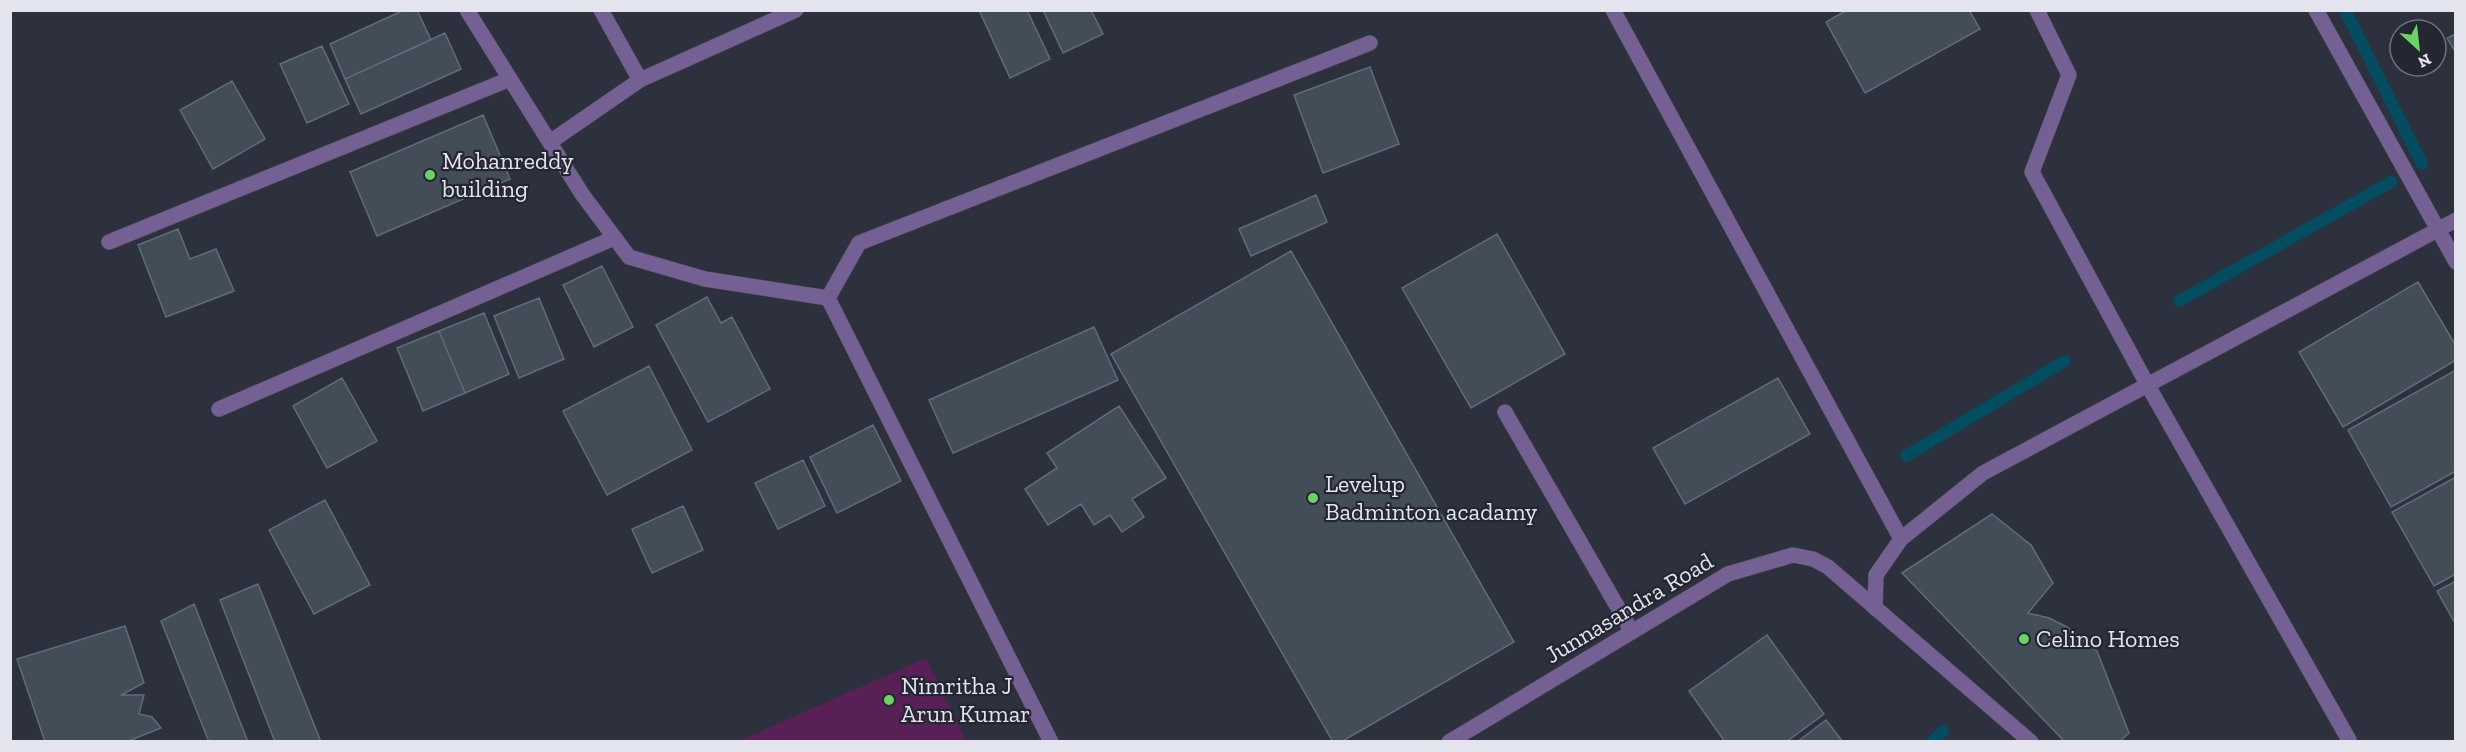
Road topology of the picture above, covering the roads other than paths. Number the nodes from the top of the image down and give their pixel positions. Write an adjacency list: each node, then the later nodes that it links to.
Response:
1 (467, 10): 8 (street)
2 (601, 10): 9 (street)
3 (796, 10): 9 (street)
4 (1613, 10): 20 (street)
5 (2037, 10): 17 (street)
6 (2316, 10): 12 (street)
7 (1370, 43): 16 (street)
8 (510, 79): 10 (street); 14 (street)
9 (640, 80): 10 (street)
10 (550, 142): 13 (street)
11 (2456, 220): 12 (street)
12 (2437, 230): 15 (street); 17 (street)
13 (614, 238): 16 (street); 18 (street)
14 (109, 242)
15 (2456, 262)
16 (828, 298): 24 (street)
17 (2147, 384): 20 (street); 23 (street)
18 (219, 409)
19 (1505, 412): 22 (street)
20 (1901, 539): 21 (street)
21 (1875, 608): 22 (street, Junnasandra Road); 26 (street, Junnasandra Road)
22 (1632, 632): 25 (street, Junnasandra Road)
23 (2349, 740)
24 (1051, 741)
25 (1449, 741)
26 (2031, 741)

